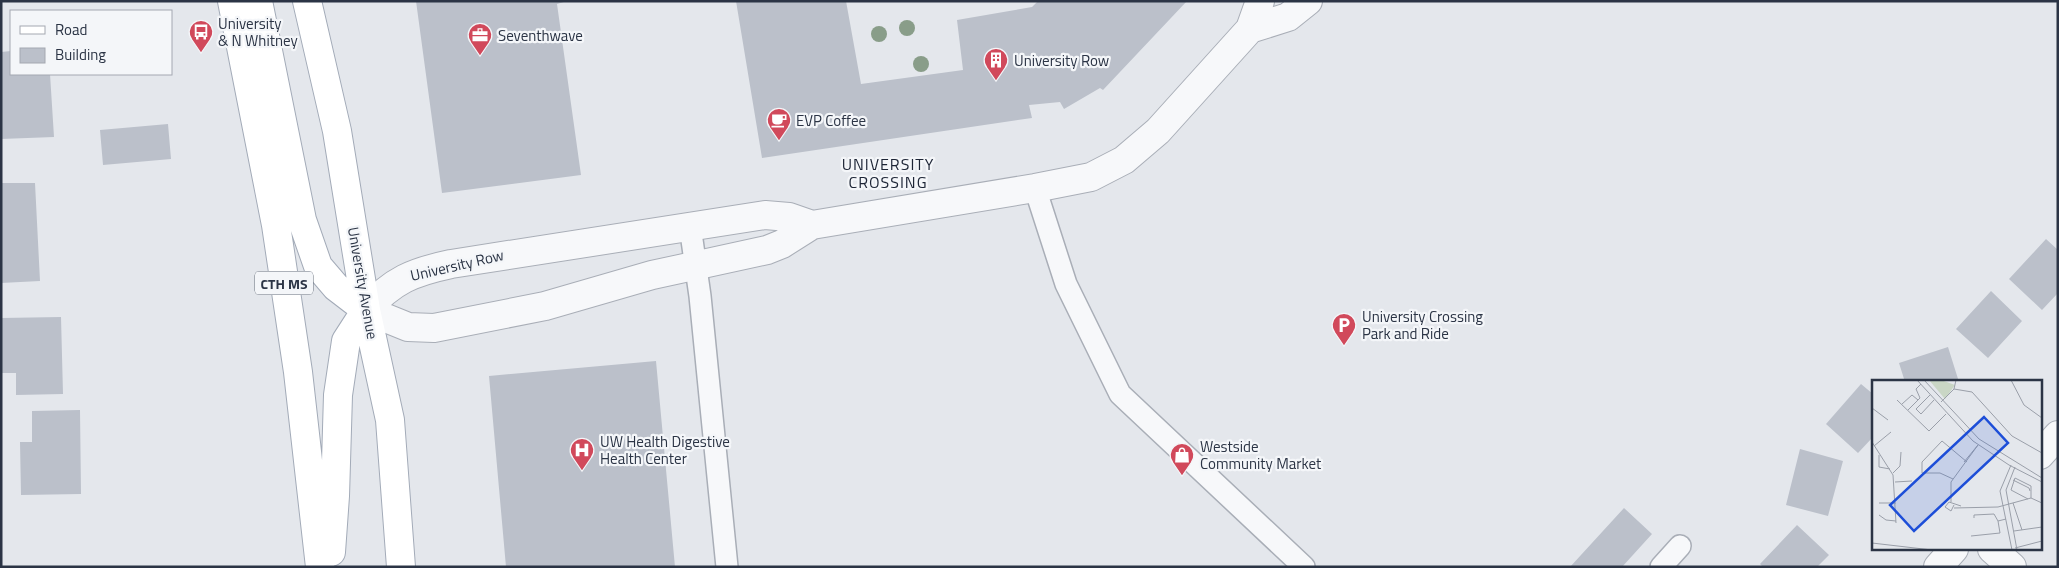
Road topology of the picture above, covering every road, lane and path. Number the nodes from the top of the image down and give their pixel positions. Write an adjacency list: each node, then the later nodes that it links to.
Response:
1 (232, 1): 17 (main road, CTH MS)
2 (258, 1): 11 (main road)
3 (307, 1): 11 (main road, University Avenue)
4 (1260, 1): 6 (street, University Row)
5 (1308, 1): 6 (street)
6 (1250, 29): 7 (street, University Row)
7 (1035, 188): 8 (street, University Row); 21 (lane)
8 (812, 224): 9 (street, University Row); 10 (street, University Row)
9 (690, 226): 10 (lane); 11 (street, University Row)
10 (696, 265): 11 (street, University Row); 20 (lane)
11 (366, 310): 18 (main road); 19 (main road, University Avenue)
12 (2058, 435): 13 (street)
13 (2042, 453)
14 (1680, 546): 22 (lane)
15 (1953, 550): 23 (street)
16 (1993, 550): 24 (street)
17 (320, 567)
18 (330, 567)
19 (401, 567)
20 (727, 567)
21 (1304, 567)
22 (1661, 567)
23 (1938, 567)
24 (2012, 567)

